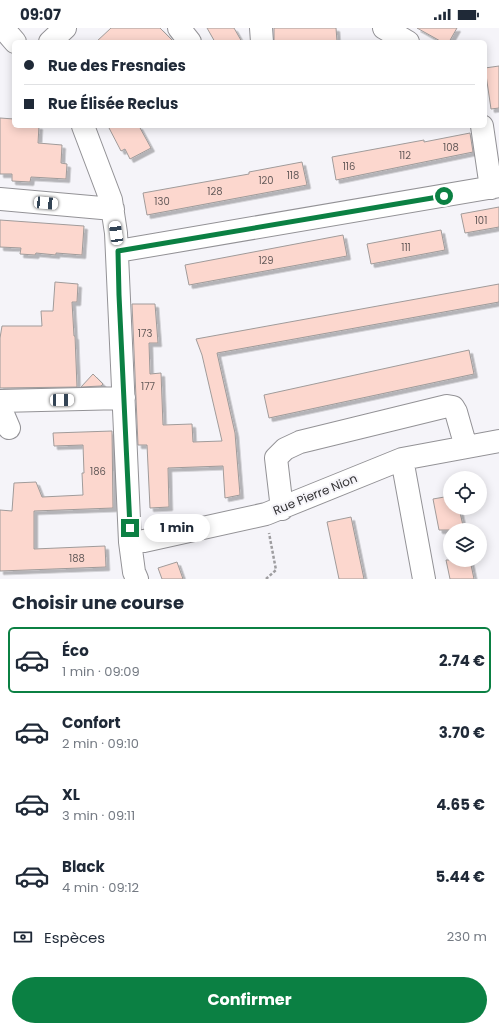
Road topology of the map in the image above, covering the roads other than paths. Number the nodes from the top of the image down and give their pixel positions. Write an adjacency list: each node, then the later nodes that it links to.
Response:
1 (4, 28): 6 (street)
2 (65, 28): 7 (street)
3 (179, 28): 8 (street)
4 (261, 28): 9 (street)
5 (384, 28): 10 (street)
6 (13, 40)
7 (52, 40)
8 (188, 40)
9 (262, 40)
10 (405, 40)
11 (84, 128): 15 (street)
12 (482, 128): 13 (street)
13 (495, 187): 16 (street)
14 (0, 199): 15 (street)
15 (113, 209): 16 (street)
16 (118, 251): 17 (street)
17 (124, 398): 18 (street); 25 (street)
18 (0, 401)
19 (0, 407): 20 (street)
20 (9, 428)
21 (499, 441): 22 (street, Rue Pierre Nion)
22 (466, 447): 23 (street, Rue Pierre Nion); 24 (street)
23 (402, 459): 24 (street, Rue Pierre Nion); 27 (street)
24 (274, 512): 25 (street, Rue Pierre Nion)
25 (130, 542): 26 (street)
26 (137, 579)
27 (424, 579)

